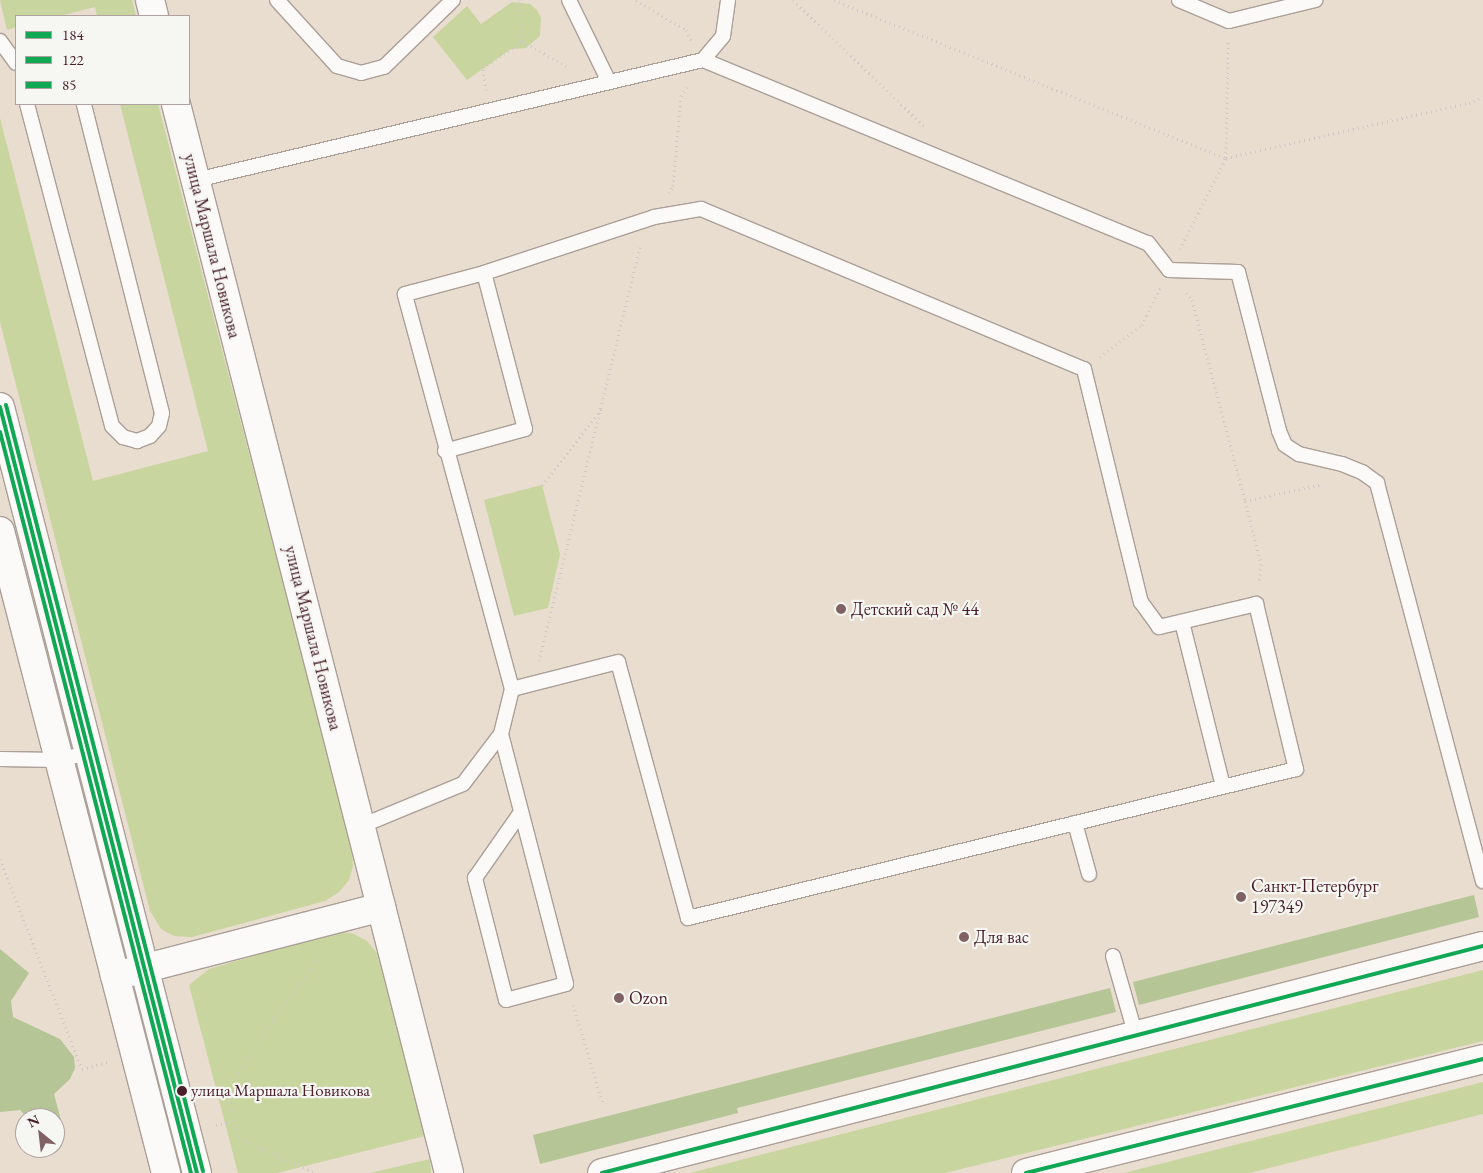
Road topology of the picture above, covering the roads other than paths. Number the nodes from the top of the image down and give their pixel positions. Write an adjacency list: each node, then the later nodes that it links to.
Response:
1 (150, 0): 8 (street)
2 (278, 0): 3 (lane)
3 (453, 0)
4 (569, 0): 12 (lane)
5 (728, 0): 10 (lane)
6 (1179, 0): 7 (lane)
7 (1315, 0)
8 (154, 15)
9 (0, 41): 11 (lane)
10 (703, 60): 12 (lane); 32 (lane)
11 (15, 61)
12 (604, 83): 16 (lane)
13 (27, 105): 14 (lane)
14 (84, 105)
15 (176, 105): 16 (street, улица Маршала Новикова)
16 (196, 180): 30 (street, улица Маршала Новикова)
17 (484, 273): 19 (lane); 19 (lane); 21 (lane)
18 (0, 407): 24 (street)
19 (445, 451): 22 (lane)
20 (0, 531): 26 (street)
21 (1182, 622): 27 (lane); 27 (lane)
22 (512, 689): 23 (lane); 29 (lane)
23 (501, 734): 28 (lane); 30 (lane)
24 (88, 753): 26 (lane); 36 (street)
25 (0, 759): 26 (lane)
26 (59, 760): 37 (street)
27 (1223, 786): 29 (lane)
28 (521, 812): 28 (lane)
29 (1075, 823): 31 (lane)
30 (360, 826): 33 (street, улица Маршала Новикова)
31 (1089, 874)
32 (1483, 881)
33 (381, 907): 36 (street); 43 (street, улица Маршала Новикова)
34 (1483, 946): 38 (street)
35 (1113, 956): 38 (lane)
36 (145, 968): 37 (street); 42 (street)
37 (115, 976): 41 (street)
38 (1136, 1036): 44 (street)
39 (1483, 1058): 40 (street)
40 (1075, 1167): 45 (street)
41 (166, 1173)
42 (197, 1173)
43 (449, 1173)
44 (602, 1173)
45 (1026, 1173)

